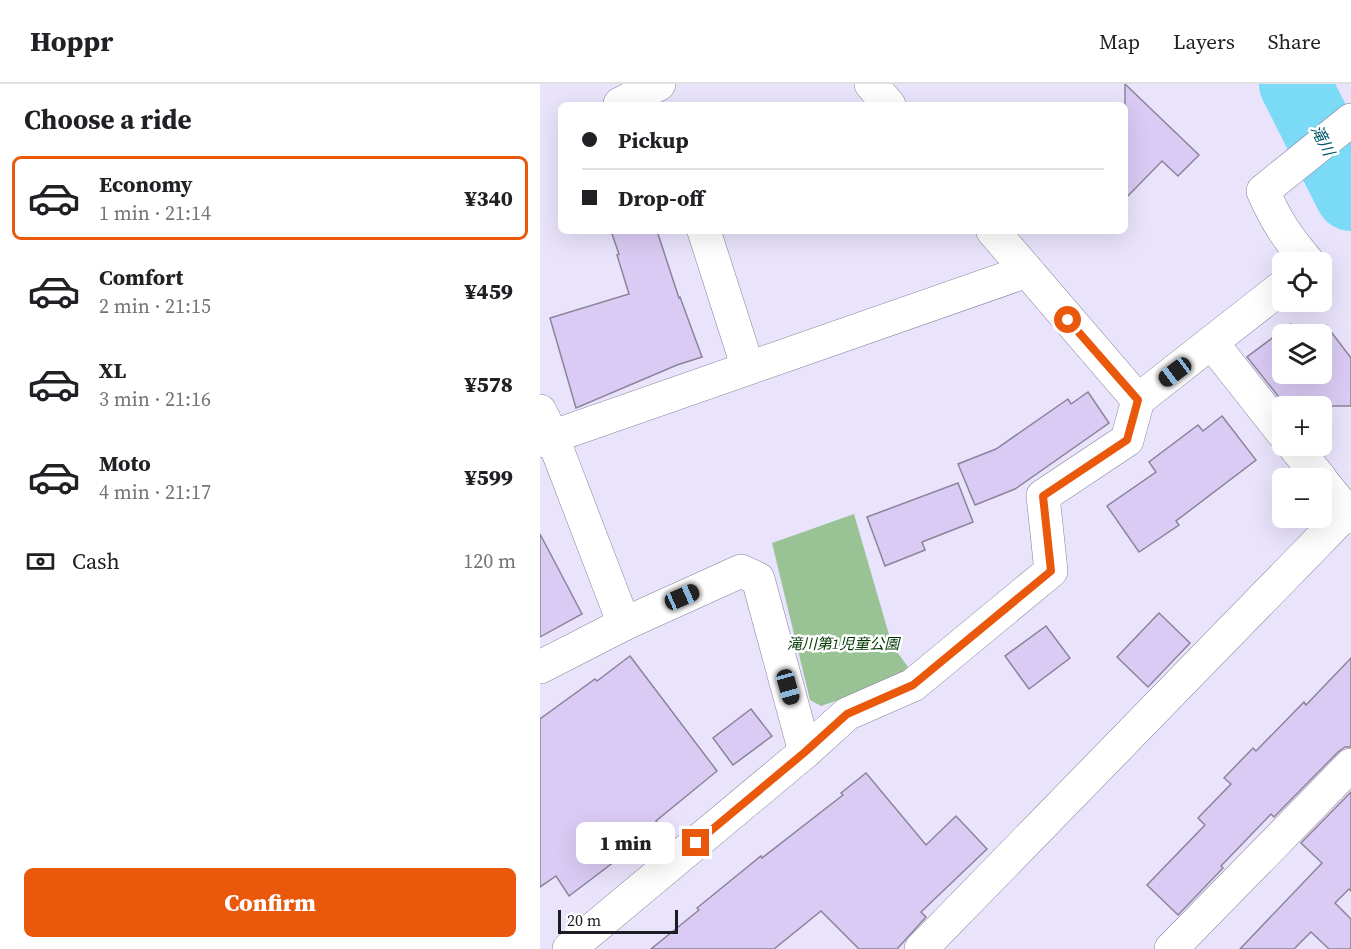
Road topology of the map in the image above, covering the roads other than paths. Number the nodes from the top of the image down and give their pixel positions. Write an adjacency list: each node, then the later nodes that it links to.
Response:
1 (659, 84): 3 (street)
2 (871, 84): 4 (street)
3 (624, 102)
4 (886, 102)
5 (1351, 120): 8 (street)
6 (705, 234): 12 (street)
7 (996, 234): 9 (street)
8 (1300, 252)
9 (1027, 271): 12 (street); 13 (street)
10 (1272, 295): 11 (street)
11 (1212, 343): 13 (street); 14 (street)
12 (748, 368): 15 (street)
13 (1138, 400): 22 (street)
14 (1272, 419)
15 (544, 430): 20 (street)
16 (1301, 456): 17 (street)
17 (1311, 468)
18 (1332, 494): 19 (street)
19 (1349, 515): 25 (street)
20 (624, 624): 21 (street); 22 (street)
21 (540, 667)
22 (805, 752): 24 (street)
23 (1351, 765): 26 (street)
24 (569, 949)
25 (921, 949)
26 (1171, 949)

